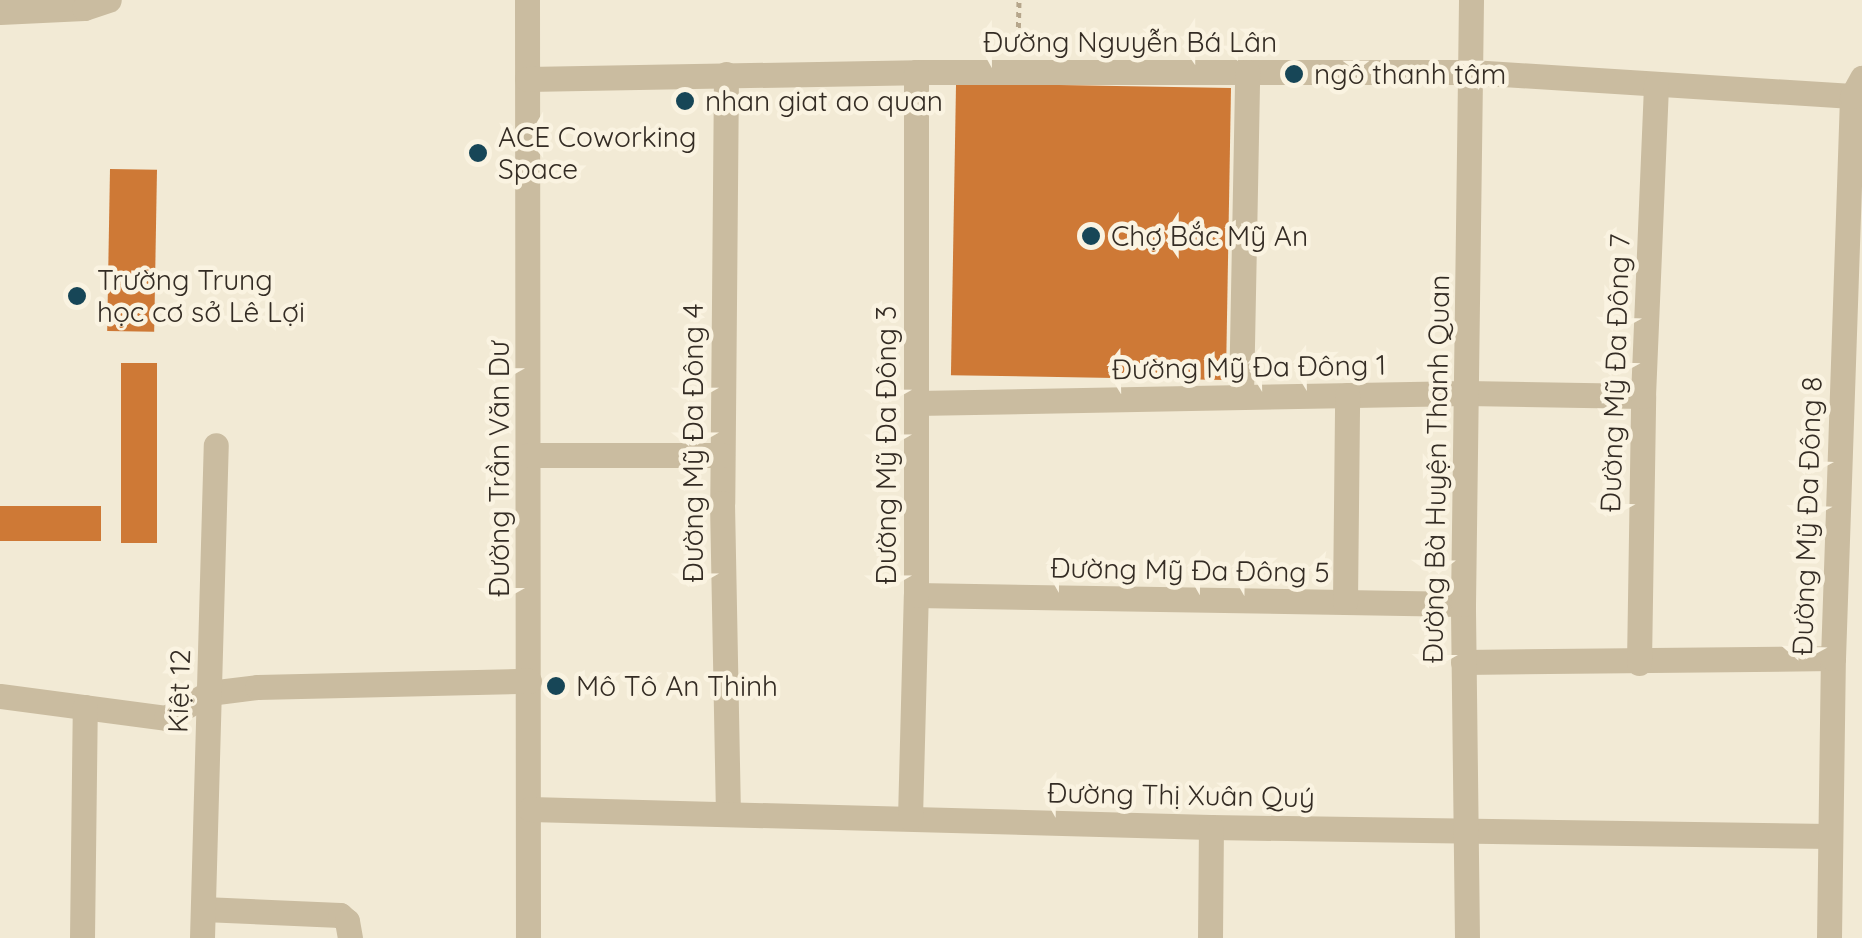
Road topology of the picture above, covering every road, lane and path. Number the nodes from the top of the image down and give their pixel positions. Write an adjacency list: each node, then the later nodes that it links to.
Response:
1 (110, 0): 5 (street)
2 (526, 0): 11 (street, Đường Trần Văn Dư)
3 (1019, 0): 6 (path)
4 (1471, 0): 9 (street, Đường Bà Huyện Thanh Quan)
5 (0, 12)
6 (1018, 71): 7 (street, Đường Nguyễn Bá Lân); 8 (street, Đường Nguyễn Bá Lân)
7 (916, 72): 10 (street, Đường Nguyễn Bá Lân); 19 (street, Đường Mỹ Đa Đông 3)
8 (1247, 72): 9 (street, Đường Nguyễn Bá Lân); 18 (street)
9 (1470, 72): 12 (street, Đường Nguyễn Bá Lân); 15 (street, Đường Bà Huyện Thanh Quan)
10 (726, 74): 11 (street, Đường Nguyễn Bá Lân); 22 (street, Đường Mỹ Đa Đông 4)
11 (527, 79): 21 (street, Đường Trần Văn Dư)
12 (1656, 85): 13 (street, Đường Nguyễn Bá Lân); 17 (street, Đường Mỹ Đa Đông 7)
13 (1857, 87): 14 (street, Đường Mỹ Đa Đông 8)
14 (1852, 354): 26 (street, Đường Mỹ Đa Đông 8)
15 (1466, 393): 16 (street, Đường Mỹ Đa Đông 1); 17 (street, Đường Mỹ Đa Đông 1); 25 (street, Đường Bà Huyện Thanh Quan)
16 (1347, 395): 18 (street, Đường Mỹ Đa Đông 1); 24 (street)
17 (1642, 396): 28 (street, Đường Mỹ Đa Đông 7)
18 (1241, 397): 19 (street, Đường Mỹ Đa Đông 1)
19 (916, 402): 23 (street, Đường Mỹ Đa Đông 3)
20 (216, 445): 30 (street, Kiệt 12)
21 (529, 454): 22 (street); 29 (street, Đường Trần Văn Dư)
22 (722, 456): 34 (street, Đường Mỹ Đa Đông 4)
23 (916, 596): 24 (street, Đường Mỹ Đa Đông 5); 35 (street, Đường Mỹ Đa Đông 3)
24 (1345, 602): 25 (street, Đường Mỹ Đa Đông 5)
25 (1463, 604): 27 (street, Đường Bà Huyện Thanh Quan)
26 (1833, 658): 28 (street); 38 (street, Đường Mỹ Đa Đông 8)
27 (1463, 662): 28 (street); 37 (street, Đường Bà Huyện Thanh Quan)
28 (1639, 663)
29 (529, 681): 30 (street); 33 (street, Đường Trần Văn Dư)
30 (209, 693): 32 (street); 39 (street, Kiệt 12)
31 (0, 696): 32 (street)
32 (85, 707): 40 (street)
33 (530, 809): 34 (street, Đường Thị Xuân Quý); 43 (street, Đường Trần Văn Dư)
34 (728, 812): 35 (street, Đường Thị Xuân Quý)
35 (910, 818): 36 (street, Đường Thị Xuân Quý)
36 (1211, 827): 37 (street, Đường Thị Xuân Quý); 44 (street)
37 (1468, 830): 38 (street, Đường Thị Xuân Quý); 45 (street, Đường Bà Huyện Thanh Quan)
38 (1830, 836): 46 (street, Đường Mỹ Đa Đông 8)
39 (203, 910): 41 (street, Kiệt 12); 42 (street)
40 (82, 938)
41 (202, 938)
42 (350, 938)
43 (528, 938)
44 (1210, 938)
45 (1467, 938)
46 (1829, 938)

